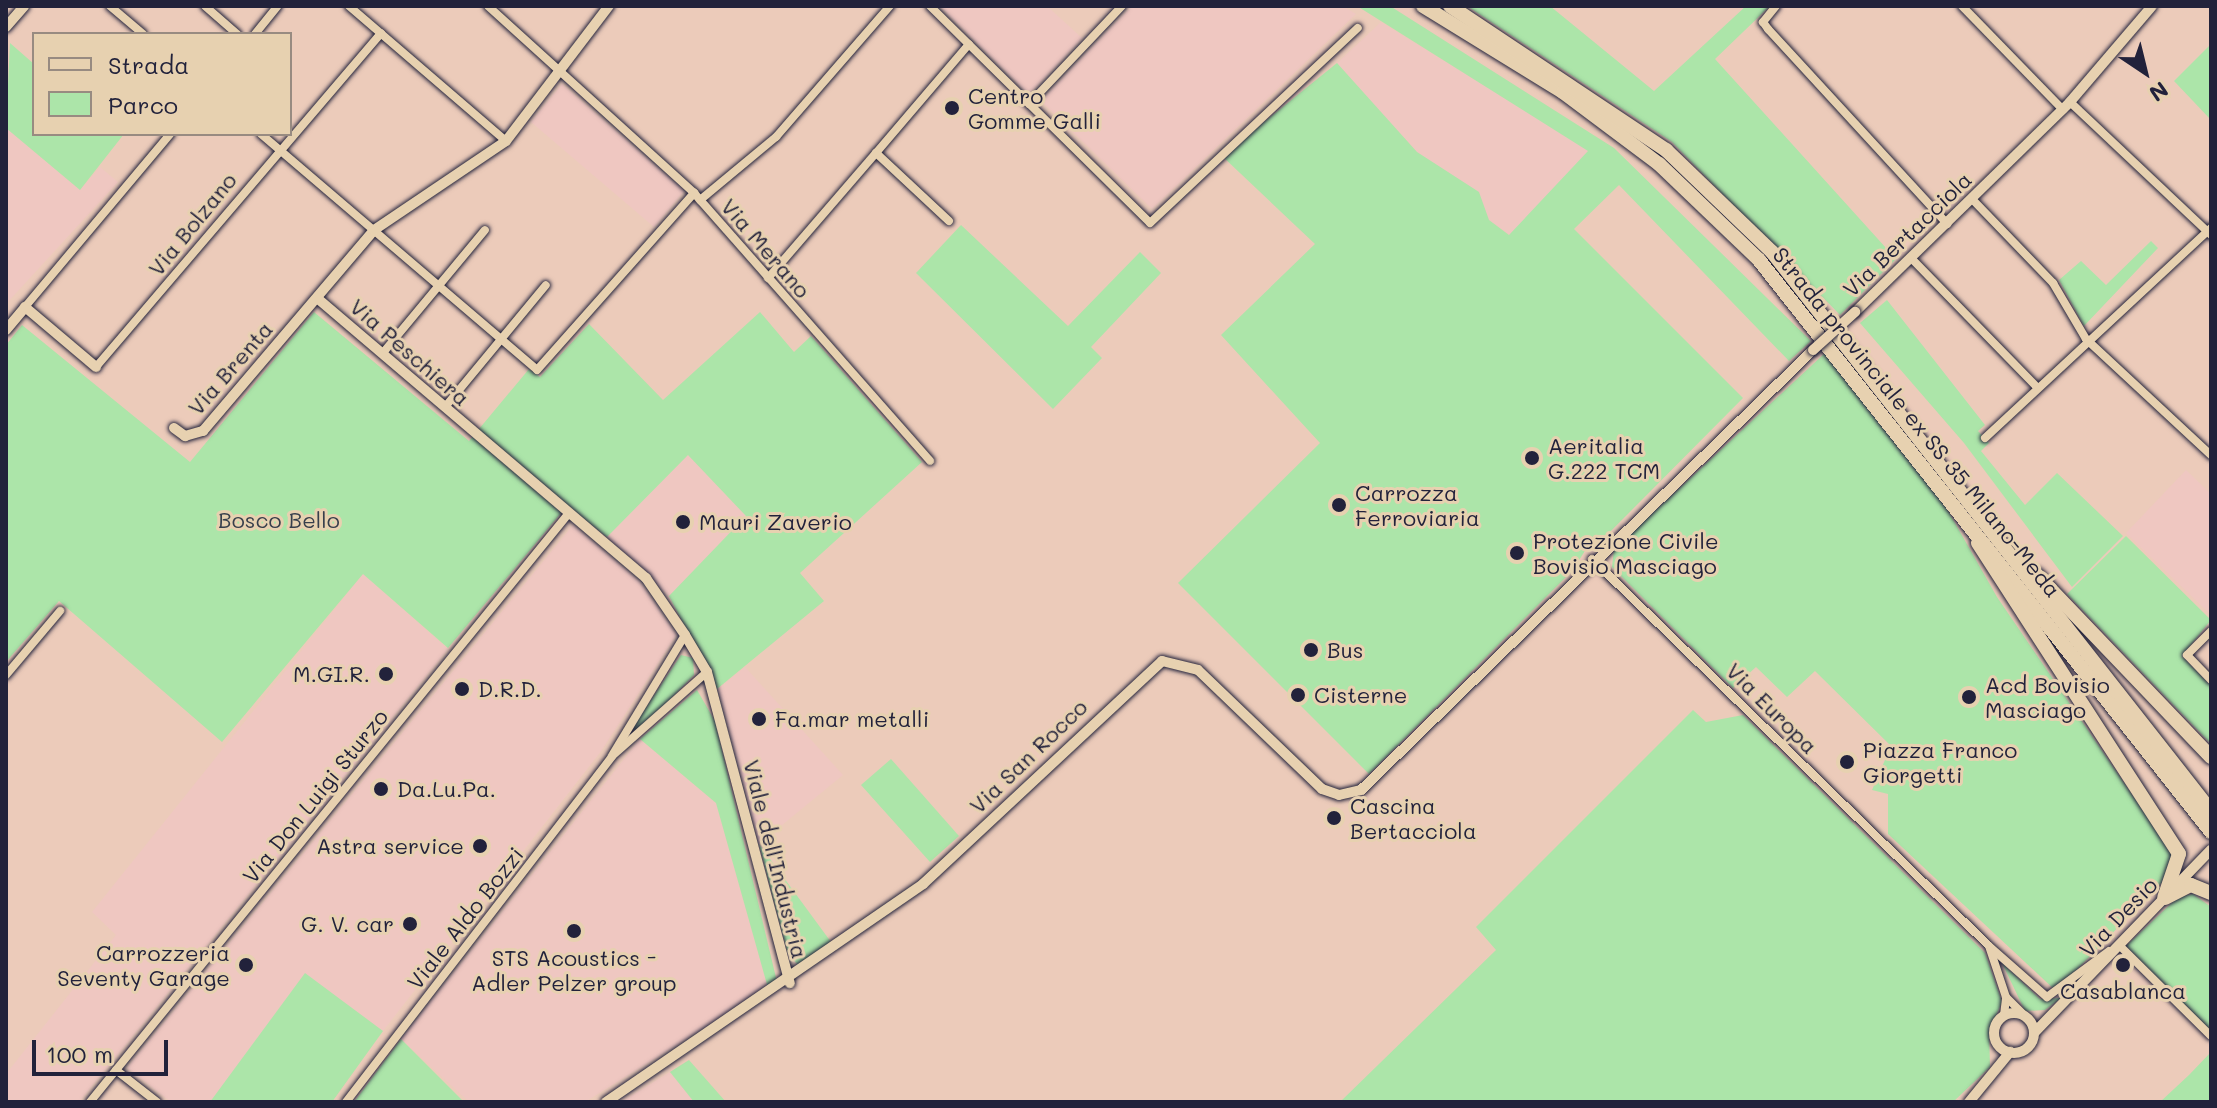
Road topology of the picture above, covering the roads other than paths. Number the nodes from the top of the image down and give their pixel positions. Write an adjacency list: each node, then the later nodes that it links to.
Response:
1 (24, 6): 16 (street)
2 (110, 6): 18 (street)
3 (205, 6): 19 (street)
4 (349, 6): 21 (street)
5 (488, 6): 23 (street, Via Merano)
6 (609, 6): 23 (street)
7 (890, 6): 33 (street)
8 (930, 6): 22 (street)
9 (1122, 6): 24 (street)
10 (1423, 6): 58 (highway, Strada provinciale ex SS 35 Milano-Meda)
11 (1450, 6): 60 (highway, Strada provinciale ex SS 35 Milano-Meda)
12 (1776, 6): 36 (street)
13 (1962, 6): 25 (street)
14 (2152, 6): 25 (street, Via Bertacciola)
15 (275, 7): 20 (street)
16 (6, 27)
17 (1358, 28): 24 (street)
18 (141, 32)
19 (235, 32)
20 (256, 32)
21 (381, 33): 26 (street, Via Bolzano); 30 (street)
22 (969, 44): 24 (street); 32 (street)
23 (562, 70): 30 (street); 33 (street, Via Merano)
24 (1029, 104)
25 (2066, 106): 34 (street, Via Bertacciola); 39 (street)
26 (292, 132)
27 (168, 136): 45 (street)
28 (263, 136): 31 (street)
29 (289, 136): 31 (street, Via Bolzano)
30 (506, 141): 37 (street)
31 (278, 148): 37 (street); 50 (street, Via Bolzano)
32 (876, 153): 35 (street); 41 (street)
33 (697, 196): 41 (street, Via Merano); 47 (street)
34 (1972, 199): 36 (street, Via Bertacciola); 48 (street)
35 (949, 221)
36 (1947, 224): 40 (street, Via Bertacciola)
37 (374, 230): 42 (street); 44 (street)
38 (485, 230): 42 (street)
39 (2210, 232): 48 (street)
40 (1912, 259): 51 (street); 59 (street, Via Bertacciola, bridge)
41 (768, 278): 56 (street, Via Merano)
42 (439, 285): 47 (street); 49 (street)
43 (546, 285): 47 (street)
44 (314, 302): 49 (street, Via Peschiera); 53 (street, Via Brenta)
45 (25, 307): 46 (street); 50 (street)
46 (6, 330)
47 (502, 339): 52 (street)
48 (2086, 339): 51 (street); 55 (street)
49 (382, 354): 52 (street, Via Peschiera)
50 (96, 367)
51 (2036, 386): 54 (street)
52 (445, 407): 57 (street, Via Peschiera)
53 (174, 428)
54 (1985, 438)
55 (2211, 455)
56 (930, 461)
57 (569, 513): 63 (street, Viale dell'Industria); 86 (street, Via Don Luigi Sturzo)
58 (1966, 513): 71 (highway, Strada provinciale ex SS 35 Milano-Meda); 74 (highway)
59 (1592, 559): 69 (street, Via Bertacciola); 75 (street, Via Europa)
60 (2018, 562): 68 (highway); 70 (highway, Strada provinciale ex SS 35 Milano-Meda)
61 (60, 611): 65 (street)
62 (2211, 631): 66 (street)
63 (685, 635): 64 (street, Viale dell'Industria); 67 (street, Viale Aldo Bozzi)
64 (707, 672): 67 (street, Viale Aldo Bozzi); 77 (street, Viale dell'Industria)
65 (6, 675)
66 (2211, 680)
67 (612, 756): 90 (street, Viale Aldo Bozzi)
68 (2211, 757)
69 (1291, 759): 77 (street, Via San Rocco)
70 (2211, 811)
71 (2211, 832)
72 (2211, 850): 74 (street, Via Desio)
73 (2211, 893): 74 (highway)
74 (2164, 898): 76 (street, Via Desio)
75 (1989, 946): 76 (street); 78 (street, Via Europa)
76 (2118, 946): 79 (street, Via Desio); 83 (street)
77 (790, 983): 91 (street)
78 (2006, 997): 80 (street, Via Europa); 81 (street, Via Europa)
79 (2054, 1011): 81 (street, Via Desio); 82 (street, Via Desio)
80 (2004, 1015): 81 (street); 84 (street)
81 (2027, 1018): 82 (street)
82 (2034, 1033): 85 (street)
83 (2211, 1036)
84 (1999, 1046): 85 (street); 87 (street)
85 (2010, 1052): 87 (street)
86 (116, 1070): 88 (street, Via Don Luigi Sturzo); 89 (street)
87 (1996, 1071): 92 (street)
88 (90, 1102)
89 (157, 1102)
90 (346, 1102)
91 (606, 1102)
92 (1969, 1102)

